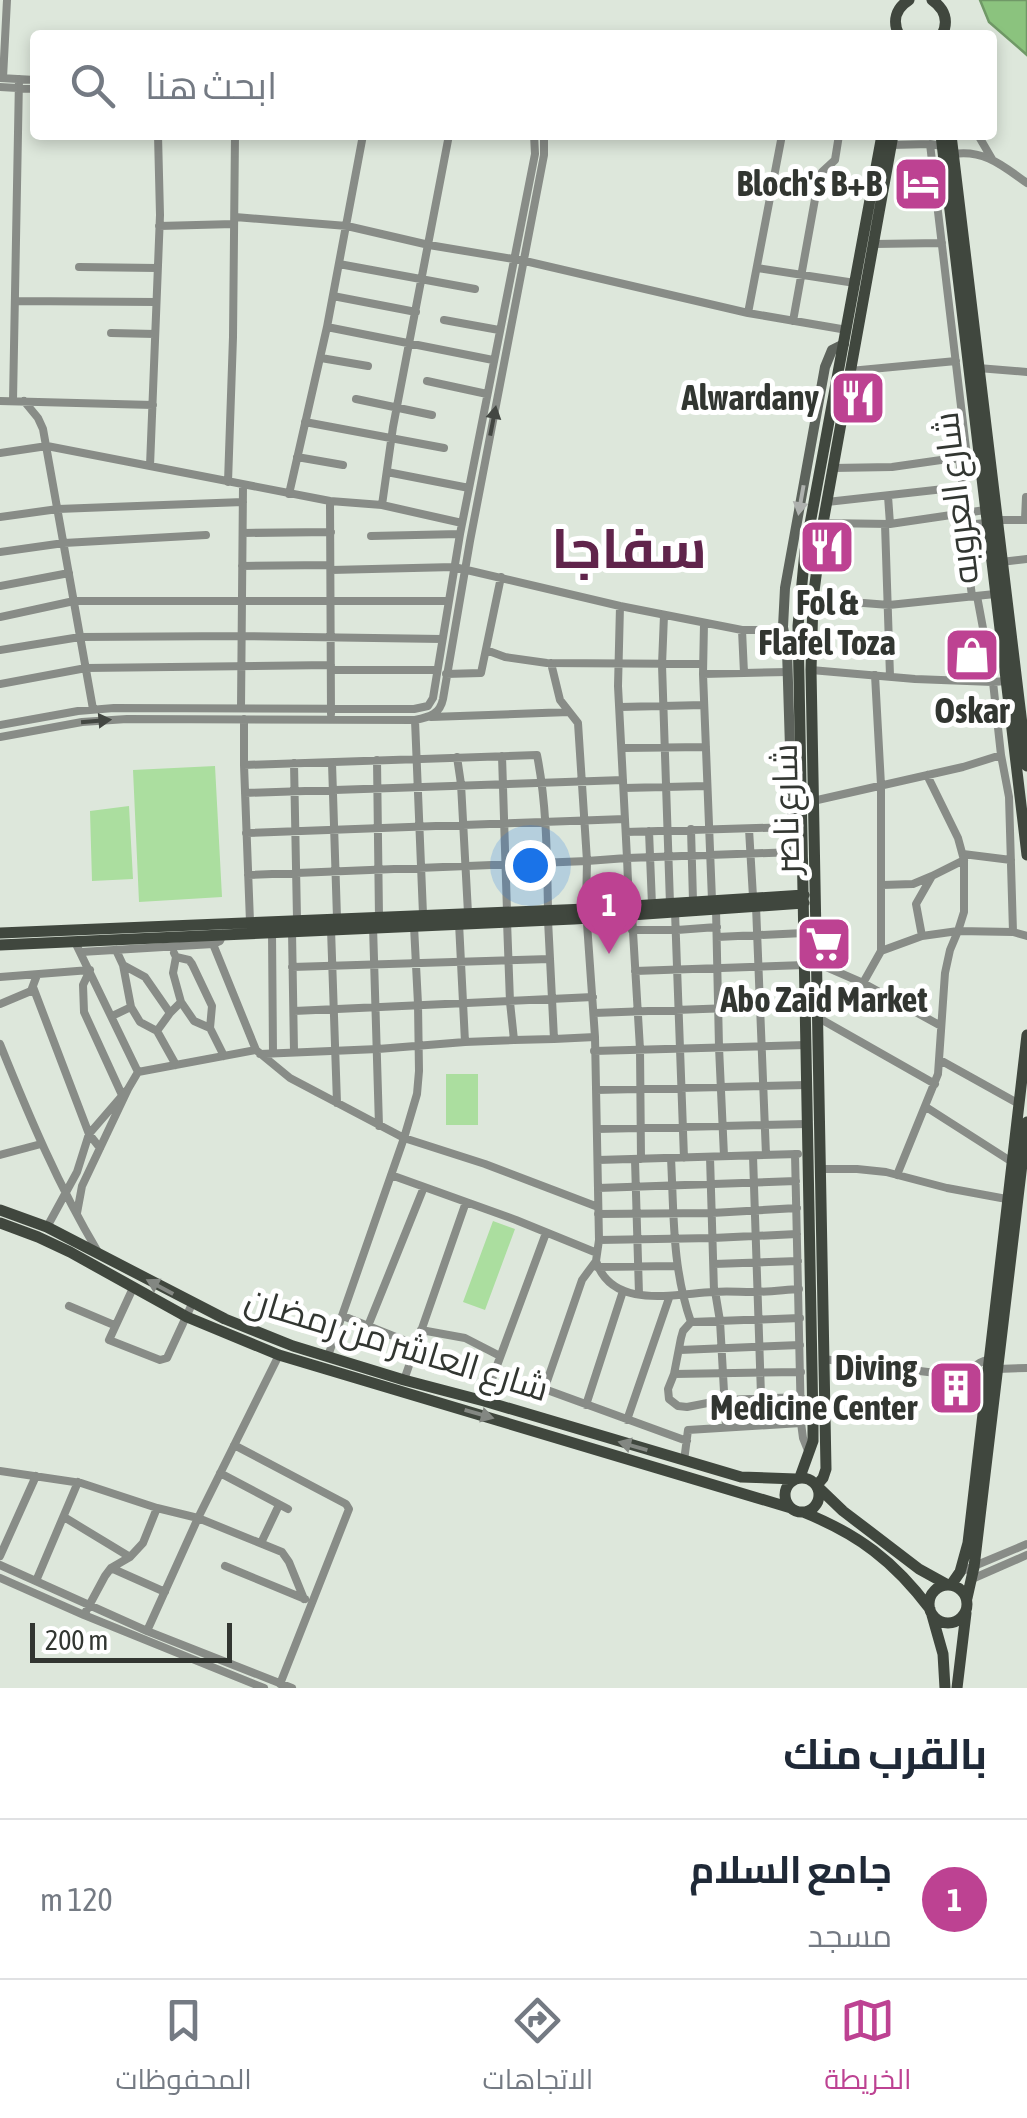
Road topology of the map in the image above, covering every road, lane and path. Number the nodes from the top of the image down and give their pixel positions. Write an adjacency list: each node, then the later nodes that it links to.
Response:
1 (7, 0): 6 (street)
2 (937, 2): 5 (main road)
3 (903, 3): 4 (main road)
4 (897, 30)
5 (944, 30)
6 (1, 81): 8 (street)
7 (30, 81): 8 (street)
8 (19, 84): 9 (street); 44 (street)
9 (30, 87)
10 (158, 140): 27 (street)
11 (235, 140): 26 (street)
12 (363, 140): 28 (street)
13 (448, 140): 31 (street)
14 (534, 140): 32 (street)
15 (544, 140): 33 (street)
16 (781, 140): 38 (street)
17 (839, 140): 39 (street)
18 (889, 140): 30 (main road, شارع ناصر)
19 (889, 140): 34 (main road, شارع ناصر)
20 (904, 140): 22 (street)
21 (981, 140): 23 (street)
22 (942, 145): 23 (street); 25 (main road, شارع العروبه); 45 (main road, شارع العروبه)
23 (992, 159): 24 (street)
24 (1027, 183)
25 (942, 195): 29 (street); 45 (main road, شارع العروبه)
26 (234, 221): 27 (street); 28 (street); 85 (street)
27 (160, 226): 37 (street)
28 (346, 226): 31 (street); 35 (street)
29 (942, 243): 30 (street); 59 (street)
30 (874, 244): 34 (main road, شارع ناصر)
31 (429, 245): 32 (street); 40 (street)
32 (514, 258): 33 (street); 52 (street)
33 (525, 261): 48 (street); 116 (street, one-way to 33)
34 (865, 262): 41 (main road, شارع ناصر); 62 (main road, شارع ناصر)
35 (340, 264): 40 (street); 43 (street)
36 (80, 267): 37 (street)
37 (158, 268): 46 (street)
38 (757, 268): 39 (street); 48 (street)
39 (801, 275): 41 (street); 50 (street)
40 (422, 280): 42 (street); 47 (street)
41 (855, 283): 53 (main road, شارع ناصر)
42 (475, 289)
43 (333, 296): 47 (street); 51 (street)
44 (15, 301): 46 (street); 68 (street)
45 (965, 301): 61 (main road, شارع العروبه); 80 (main road, شارع العروبه)
46 (156, 302): 55 (street)
47 (416, 312): 56 (street)
48 (748, 313): 50 (street)
49 (444, 320): 52 (street)
50 (794, 322): 53 (street)
51 (328, 328): 56 (street); 57 (street)
52 (499, 330): 58 (street)
53 (847, 330): 76 (main road, شارع ناصر)
54 (111, 333): 55 (street)
55 (155, 334): 70 (street)
56 (410, 344): 58 (street); 71 (street)
57 (320, 358): 60 (street); 73 (street)
58 (493, 360): 65 (street)
59 (956, 361): 62 (street); 80 (street)
60 (368, 366)
61 (978, 368): 63 (street); 99 (main road, شارع العروبه)
62 (850, 371): 83 (main road, شارع ناصر)
63 (1027, 372)
64 (428, 381): 65 (street)
65 (487, 394): 88 (street)
66 (356, 399): 71 (street)
67 (0, 401): 68 (street)
68 (13, 401): 69 (street)
69 (24, 401): 70 (street); 75 (street)
70 (153, 405): 82 (street)
71 (397, 408): 72 (street); 74 (street)
72 (432, 414)
73 (306, 422): 74 (street); 79 (street)
74 (392, 439): 77 (street); 84 (street)
75 (46, 446): 78 (street); 82 (street); 96 (street)
76 (818, 447): 119 (street, one-way to 119); 120 (main road, شارع ناصر)
77 (444, 448)
78 (0, 453)
79 (297, 457): 81 (street); 89 (street)
80 (968, 457): 83 (street); 87 (street); 99 (main road, شارع العروبه)
81 (342, 465)
82 (150, 466): 85 (street)
83 (833, 468): 94 (main road, شارع ناصر)
84 (387, 472): 88 (street); 95 (street)
85 (228, 482): 86 (street)
86 (243, 486): 89 (street); 93 (street)
87 (962, 487): 90 (street); 97 (street)
88 (469, 488): 102 (street)
89 (289, 494): 92 (street)
90 (888, 496): 94 (street); 103 (street)
91 (1026, 497): 100 (street)
92 (330, 501): 95 (street); 104 (street)
93 (243, 502): 96 (street); 105 (street)
94 (827, 502): 101 (main road, شارع ناصر)
95 (382, 505): 102 (street)
96 (58, 509): 98 (street); 109 (street)
97 (966, 512): 99 (street); 103 (street)
98 (0, 517)
99 (990, 518): 100 (street); 112 (main road, شارع العروبه); 122 (main road, شارع العروبه); 123 (street)
100 (1026, 519)
101 (822, 523): 103 (street); 124 (main road, شارع ناصر)
102 (462, 524): 106 (street)
103 (887, 524): 129 (street)
104 (330, 532): 105 (street); 114 (street)
105 (242, 533): 113 (street)
106 (460, 534): 108 (street); 115 (street)
107 (206, 535): 109 (street)
108 (372, 536)
109 (64, 543): 110 (street); 117 (street)
110 (0, 552)
111 (1027, 559): 112 (street)
112 (1001, 562): 155 (main road, شارع العروبه)
113 (242, 566): 114 (street); 127 (street)
114 (330, 567): 115 (street); 125 (street)
115 (454, 567): 116 (street); 128 (street)
116 (466, 569): 118 (street); 150 (street)
117 (69, 573): 121 (street); 126 (street)
118 (502, 577): 130 (street); 141 (street)
119 (787, 577): 120 (main road); 134 (street)
120 (801, 579): 170 (main road, شارع ناصر)
121 (0, 586)
122 (995, 594): 123 (street); 155 (main road, شارع العروبه)
123 (974, 596): 129 (street); 155 (street)
124 (812, 598): 129 (street); 149 (main road, شارع ناصر)
125 (332, 600): 127 (street); 128 (street); 138 (street)
126 (74, 601): 127 (street); 132 (street); 137 (street)
127 (242, 601): 136 (street)
128 (449, 601): 139 (street)
129 (889, 605): 154 (street)
130 (620, 606): 131 (street); 143 (street)
131 (664, 615): 133 (street); 144 (street)
132 (0, 617)
133 (704, 623): 135 (street); 148 (street)
134 (784, 627): 135 (street); 151 (street)
135 (742, 630): 152 (street)
136 (242, 636): 137 (street); 138 (street); 147 (street)
137 (80, 637): 140 (street); 146 (street)
138 (331, 637): 139 (street); 145 (street)
139 (442, 640): 150 (street)
140 (0, 650)
141 (486, 650): 142 (street); 150 (street)
142 (551, 663): 143 (street); 163 (street)
143 (618, 664): 144 (street); 158 (street)
144 (662, 665): 148 (street); 159 (street)
145 (331, 667): 147 (street); 150 (street); 164 (street)
146 (86, 668): 147 (street); 156 (street); 160 (street)
147 (242, 668): 162 (street)
148 (703, 670): 152 (street); 157 (street)
149 (810, 670): 153 (street); 170 (main road, شارع ناصر)
150 (442, 672): 164 (street); 165 (street)
151 (788, 672): 152 (street); 205 (street)
152 (744, 674)
153 (875, 675): 154 (street); 190 (street)
154 (890, 676): 155 (street)
155 (1011, 681): 175 (street); 183 (main road, شارع العروبه)
156 (0, 684)
157 (704, 705): 159 (street); 172 (street)
158 (620, 706): 159 (street); 173 (street)
159 (664, 706): 174 (street)
160 (93, 708): 161 (street); 169 (street)
161 (158, 708): 162 (street); 166 (street)
162 (241, 708): 164 (street)
163 (569, 712): 165 (street); 185 (street)
164 (332, 714): 167 (street); 168 (street)
165 (430, 716): 168 (street)
166 (158, 719): 167 (street); 171 (street, one-way to 166)
167 (244, 719): 182 (street)
168 (416, 720): 178 (street)
169 (0, 724)
170 (806, 727): 198 (main road, شارع ناصر); 223 (main road, شارع ناصر)
171 (0, 736)
172 (706, 747): 174 (street); 192 (street)
173 (622, 748): 174 (street); 189 (street)
174 (666, 748): 194 (street)
175 (1000, 755): 183 (street); 184 (street)
176 (502, 756): 177 (street); 186 (street); 187 (street)
177 (457, 757): 178 (street); 188 (street)
178 (417, 758): 179 (street); 191 (street)
179 (376, 760): 180 (street); 193 (street)
180 (332, 763): 181 (street); 195 (street)
181 (294, 764): 182 (street); 196 (street)
182 (244, 765): 197 (street)
183 (1016, 769): 216 (main road, شارع العروبه); 226 (street)
184 (928, 775): 190 (street); 225 (street)
185 (582, 780): 186 (street); 189 (street); 200 (street)
186 (542, 781): 187 (street); 201 (street)
187 (502, 783): 188 (street); 202 (street)
188 (461, 784): 191 (street); 203 (street)
189 (623, 784): 194 (street); 199 (street)
190 (882, 785): 198 (street); 237 (street)
191 (418, 786): 193 (street); 204 (street)
192 (707, 786): 194 (street); 209 (street)
193 (376, 788): 195 (street); 206 (street)
194 (665, 788): 211 (street)
195 (334, 790): 196 (street); 207 (street)
196 (294, 791): 197 (street); 212 (street)
197 (245, 793): 215 (street)
198 (813, 801): 265 (main road, شارع ناصر)
199 (625, 819): 200 (street); 214 (street)
200 (585, 821): 201 (street); 227 (street)
201 (544, 822): 202 (street); 229 (street)
202 (504, 824): 203 (street); 228 (street)
203 (464, 826): 204 (street); 230 (street)
204 (420, 827): 206 (street); 232 (street)
205 (792, 827): 210 (street); 223 (street)
206 (378, 828): 207 (street); 231 (street)
207 (335, 829): 212 (street); 233 (street)
208 (691, 829): 209 (street); 211 (street); 222 (street)
209 (709, 829): 210 (street); 219 (street)
210 (748, 829): 218 (street)
211 (668, 830): 213 (street); 221 (street)
212 (296, 831): 215 (street); 234 (street)
213 (648, 831): 214 (street); 220 (street)
214 (626, 832): 224 (street)
215 (246, 833): 235 (street)
216 (1026, 835): 217 (main road, شارع العروبه)
217 (1027, 854)
218 (750, 855): 219 (street); 223 (street); 240 (street)
219 (710, 856): 222 (street); 242 (street)
220 (650, 857): 221 (street); 224 (street); 241 (street)
221 (668, 857): 222 (street); 243 (street)
222 (691, 857): 239 (street)
223 (799, 857): 238 (main road, شارع ناصر)
224 (627, 858): 227 (street); 244 (street)
225 (964, 858): 226 (street); 236 (street); 256 (street)
226 (1011, 860): 259 (street)
227 (587, 862): 229 (street); 245 (street)
228 (505, 864): 229 (street); 230 (street); 247 (street)
229 (547, 864): 246 (street)
230 (465, 866): 232 (street); 248 (street)
231 (379, 868): 232 (street); 233 (street); 250 (street)
232 (422, 868): 249 (street)
233 (336, 871): 234 (street); 252 (street)
234 (297, 873): 235 (street); 253 (street)
235 (248, 875): 251 (street)
236 (932, 876): 237 (street); 263 (street)
237 (882, 885): 271 (street)
238 (804, 899): 240 (main road); 265 (main road, شارع ناصر)
239 (693, 902): 242 (main road); 243 (main road)
240 (754, 902): 242 (main road); 262 (street)
241 (652, 905): 243 (main road); 244 (main road)
242 (714, 905): 243 (main road); 258 (street)
243 (672, 908): 244 (main road); 255 (street)
244 (630, 910): 245 (main road); 254 (street)
245 (587, 913): 246 (main road); 291 (street)
246 (548, 915): 247 (main road); 273 (street)
247 (507, 916): 248 (main road); 274 (street)
248 (463, 918): 249 (main road); 275 (street)
249 (418, 919): 250 (main road); 277 (street)
250 (377, 921): 252 (main road); 279 (street)
251 (250, 922): 253 (main road); 260 (main road)
252 (334, 923): 253 (main road); 282 (street)
253 (294, 925): 257 (main road); 281 (street)
254 (632, 930): 255 (street); 286 (street)
255 (677, 930): 258 (street); 283 (street)
256 (958, 930): 259 (street); 263 (street); 312 (street)
257 (272, 932): 261 (main road); 332 (street)
258 (717, 932): 262 (street); 284 (street)
259 (1013, 932): 264 (street)
260 (0, 933)
261 (223, 934): 266 (street); 268 (main road)
262 (758, 936): 265 (street); 280 (street)
263 (922, 936): 271 (street)
264 (1027, 936)
265 (808, 942): 278 (main road, شارع ناصر)
266 (213, 944): 269 (street); 292 (street)
267 (0, 945): 268 (main road)
268 (78, 947): 270 (street); 285 (street)
269 (170, 947): 270 (street); 272 (street)
270 (116, 950): 276 (street)
271 (881, 951): 289 (street)
272 (176, 957): 294 (street); 299 (street)
273 (550, 959): 274 (street); 293 (street)
274 (508, 960): 275 (street); 295 (street)
275 (461, 961): 277 (street); 296 (street)
276 (123, 964): 301 (street); 309 (street)
277 (416, 964): 279 (street); 298 (street)
278 (810, 964): 280 (street); 289 (street); 305 (main road, شارع ناصر)
279 (375, 966): 282 (street); 302 (street)
280 (758, 966): 284 (street); 300 (street)
281 (292, 967): 282 (street); 307 (street)
282 (331, 967): 306 (street)
283 (677, 968): 284 (street); 286 (street); 304 (street)
284 (716, 968): 303 (street)
285 (90, 970): 287 (street); 311 (street); 344 (street)
286 (635, 971): 308 (street)
287 (38, 975): 288 (street); 290 (street)
288 (0, 978)
289 (863, 983): 312 (street)
290 (34, 987): 297 (street); 348 (street)
291 (592, 996): 293 (street); 310 (street)
292 (235, 998): 299 (street); 330 (street)
293 (551, 999): 295 (street); 317 (street)
294 (181, 1002): 309 (street); 313 (street)
295 (510, 1002): 296 (street); 318 (street)
296 (464, 1003): 298 (street); 319 (street)
297 (0, 1004)
298 (418, 1004): 302 (street); 322 (street)
299 (212, 1006): 313 (street)
300 (760, 1006): 303 (street); 305 (street); 323 (street)
301 (131, 1007): 311 (street); 314 (street)
302 (375, 1007): 306 (street); 326 (street)
303 (718, 1008): 304 (street); 325 (street)
304 (679, 1009): 308 (street); 324 (street)
305 (813, 1009): 321 (main road, شارع ناصر); 337 (main road, شارع ناصر); 338 (street)
306 (333, 1010): 307 (street); 328 (street)
307 (294, 1011): 331 (street)
308 (638, 1011): 310 (street); 327 (street)
309 (170, 1013): 314 (street)
310 (594, 1014): 316 (street)
311 (112, 1016): 336 (street)
312 (941, 1026): 334 (street)
313 (210, 1028): 333 (street)
314 (158, 1031): 335 (street)
315 (1027, 1035): 345 (main road)
316 (595, 1037): 317 (street); 329 (street)
317 (554, 1038): 318 (street)
318 (514, 1040): 319 (street)
319 (465, 1042): 322 (street)
320 (0, 1044): 362 (street)
321 (806, 1045): 323 (street); 337 (main road, شارع ناصر)
322 (418, 1046): 326 (street); 360 (street)
323 (762, 1047): 325 (street); 339 (street)
324 (680, 1048): 325 (street); 327 (street); 341 (street)
325 (719, 1048): 340 (street)
326 (378, 1049): 328 (street); 353 (street)
327 (640, 1049): 329 (street); 342 (street)
328 (335, 1050): 331 (street); 346 (street)
329 (594, 1051): 343 (street)
330 (258, 1052): 332 (street); 333 (street); 346 (street)
331 (294, 1052): 332 (street)
332 (273, 1053)
333 (224, 1056): 335 (street)
334 (940, 1060): 338 (street); 345 (street)
335 (176, 1065): 336 (street)
336 (138, 1072): 344 (street)
337 (810, 1077): 339 (street); 351 (main road, شارع ناصر); 375 (main road, شارع ناصر)
338 (935, 1084): 347 (street)
339 (764, 1085): 340 (street); 352 (street)
340 (720, 1086): 341 (street); 354 (street)
341 (682, 1087): 342 (street); 357 (street)
342 (641, 1088): 343 (street); 356 (street)
343 (596, 1090): 355 (street)
344 (124, 1094): 350 (street); 358 (street)
345 (1022, 1098): 374 (main road)
346 (337, 1103): 353 (street)
347 (926, 1106): 374 (street); 376 (street)
348 (80, 1107): 350 (street); 359 (street)
349 (1027, 1122): 361 (main road)
350 (98, 1123): 358 (street); 359 (street)
351 (808, 1124): 352 (street); 364 (main road, شارع ناصر)
352 (766, 1125): 354 (street); 366 (street)
353 (379, 1126): 360 (street)
354 (722, 1127): 357 (street); 367 (street)
355 (597, 1128): 356 (street); 373 (street)
356 (641, 1128): 357 (street); 372 (street)
357 (683, 1128): 371 (street)
358 (108, 1133): 363 (street)
359 (89, 1134): 363 (street); 385 (street)
360 (404, 1138): 377 (street); 390 (street)
361 (1026, 1141): 386 (main road)
362 (41, 1144): 365 (street); 385 (street)
363 (100, 1148): 392 (street)
364 (802, 1154): 366 (street); 378 (street); 424 (main road, شارع ناصر)
365 (0, 1155)
366 (766, 1155): 368 (street)
367 (724, 1156): 368 (street); 369 (street)
368 (753, 1156): 379 (street)
369 (710, 1157): 371 (street); 380 (street)
370 (672, 1158): 371 (street); 372 (street); 381 (street)
371 (684, 1158)
372 (638, 1159): 373 (street); 384 (street)
373 (598, 1160): 383 (street)
374 (1012, 1162): 386 (main road)
375 (820, 1168): 376 (street); 424 (main road, شارع ناصر)
376 (896, 1174): 386 (street)
377 (391, 1175): 382 (street); 422 (street)
378 (796, 1181): 379 (street); 388 (street)
379 (753, 1183): 380 (street); 391 (street)
380 (711, 1185): 381 (street); 393 (street)
381 (673, 1186): 384 (street); 395 (street)
382 (424, 1187): 387 (street); 429 (street)
383 (598, 1188): 384 (street); 390 (street)
384 (636, 1188): 394 (street)
385 (64, 1194): 392 (street); 397 (street)
386 (1012, 1200): 440 (main road)
387 (466, 1202): 398 (street); 430 (street)
388 (797, 1208): 391 (street); 399 (street)
389 (0, 1210): 397 (main road, شارع العاشر من رمضان)
390 (598, 1210): 394 (street); 403 (street)
391 (754, 1210): 393 (street); 400 (street)
392 (76, 1212): 405 (street)
393 (712, 1213): 395 (street); 401 (street)
394 (637, 1214): 395 (street); 404 (street)
395 (674, 1214): 402 (street)
396 (0, 1223): 412 (main road, شارع العاشر من رمضان)
397 (48, 1227): 405 (main road, شارع العاشر من رمضان)
398 (546, 1233): 406 (street); 438 (street)
399 (798, 1234): 400 (street); 407 (street)
400 (755, 1236): 401 (street); 408 (street)
401 (713, 1238): 402 (street); 409 (street)
402 (675, 1239): 404 (street); 410 (street)
403 (598, 1240): 404 (street); 406 (street)
404 (638, 1240): 411 (street)
405 (99, 1254): 420 (main road, شارع العاشر من رمضان, one-way to 405)
406 (597, 1260): 411 (street); 414 (street); 447 (street)
407 (798, 1261): 408 (street); 413 (street)
408 (756, 1263): 409 (street); 416 (street)
409 (714, 1264): 415 (street)
410 (676, 1266): 411 (street); 418 (street)
411 (638, 1268): 417 (street)
412 (133, 1288): 423 (main road, شارع العاشر من رمضان); 428 (street)
413 (799, 1289): 416 (street); 424 (street)
414 (624, 1290): 417 (street); 452 (street)
415 (715, 1291): 416 (street); 418 (street); 426 (street)
416 (756, 1292): 425 (street)
417 (639, 1294): 419 (street)
418 (682, 1295): 419 (street); 427 (street)
419 (668, 1298): 454 (street)
420 (192, 1304): 423 (street); 437 (main road, شارع العاشر من رمضان)
421 (69, 1306): 428 (street)
422 (343, 1316): 429 (street); 437 (street)
423 (186, 1317): 428 (street); 436 (main road, شارع العاشر من رمضان)
424 (811, 1318): 425 (street); 431 (street); 439 (main road, شارع ناصر)
425 (758, 1320): 426 (street); 433 (street)
426 (720, 1321): 427 (street); 434 (street)
427 (691, 1322): 435 (street)
428 (114, 1325)
429 (368, 1326): 432 (street)
430 (421, 1330): 432 (street); 438 (street)
431 (800, 1344): 433 (street); 439 (street)
432 (416, 1345): 446 (street)
433 (760, 1346): 434 (street); 445 (street)
434 (722, 1348): 435 (street); 444 (street)
435 (680, 1350): 443 (street)
436 (279, 1355): 455 (main road, شارع العاشر من رمضان, one-way to 455); 461 (street)
437 (328, 1356): 446 (main road, شارع العاشر من رمضان)
438 (500, 1356): 442 (street)
439 (809, 1363): 440 (street); 445 (street); 448 (street); 462 (main road, شارع ناصر); 469 (main road, شارع ناصر)
440 (993, 1364): 441 (street); 482 (main road)
441 (1027, 1368)
442 (495, 1371): 447 (street); 451 (street)
443 (674, 1374): 444 (street); 453 (street)
444 (723, 1374): 445 (street); 450 (street)
445 (758, 1374): 449 (street)
446 (404, 1380): 451 (main road, شارع العاشر من رمضان)
447 (544, 1390): 452 (street)
448 (801, 1396): 449 (street); 456 (street)
449 (760, 1398): 450 (street); 457 (street)
450 (723, 1400): 453 (street); 458 (street)
451 (484, 1401): 455 (main road, شارع العاشر من رمضان)
452 (586, 1405): 454 (street)
453 (687, 1408): 459 (street)
454 (628, 1420): 460 (street)
455 (530, 1422): 463 (main road, شارع العاشر من رمضان, one-way to 455); 471 (main road, شارع العاشر من رمضان)
456 (801, 1423): 457 (street); 462 (street)
457 (762, 1424): 458 (street)
458 (726, 1427): 459 (street)
459 (688, 1430): 460 (street)
460 (687, 1441): 463 (street)
461 (234, 1445): 465 (street); 488 (street)
462 (810, 1453): 467 (main road, شارع ناصر)
463 (684, 1461): 467 (main road, شارع العاشر من رمضان)
464 (0, 1471): 466 (street)
465 (220, 1473): 473 (street); 474 (street)
466 (36, 1476): 468 (street); 477 (street)
467 (798, 1478): 469 (main road); 471 (main road)
468 (78, 1482): 470 (street); 472 (street)
469 (818, 1486): 471 (main road); 485 (main road)
470 (157, 1508): 473 (street); 478 (street)
471 (797, 1510): 491 (main road, شارع العاشر من رمضان)
472 (64, 1516): 478 (street); 484 (street)
473 (198, 1518): 474 (street); 486 (street)
474 (261, 1543): 487 (street)
475 (1027, 1544): 482 (street)
476 (1027, 1555): 482 (street)
477 (0, 1556)
478 (130, 1557): 481 (street)
479 (0, 1565): 484 (street)
480 (226, 1566): 487 (street)
481 (112, 1568): 486 (street); 490 (street)
482 (968, 1573): 485 (main road); 489 (main road)
483 (0, 1578): 492 (street)
484 (36, 1581): 490 (street)
485 (950, 1585): 489 (main road); 491 (main road)
486 (165, 1592): 493 (street)
487 (304, 1599): 488 (street)
488 (314, 1603): 494 (street)
489 (967, 1604): 491 (main road); 498 (main road)
490 (89, 1606): 492 (street); 493 (street)
491 (931, 1612): 497 (main road)
492 (84, 1615): 495 (street)
493 (146, 1631): 494 (street)
494 (280, 1684): 496 (street)
495 (264, 1688)
496 (292, 1688)
497 (944, 1688)
498 (956, 1688)

